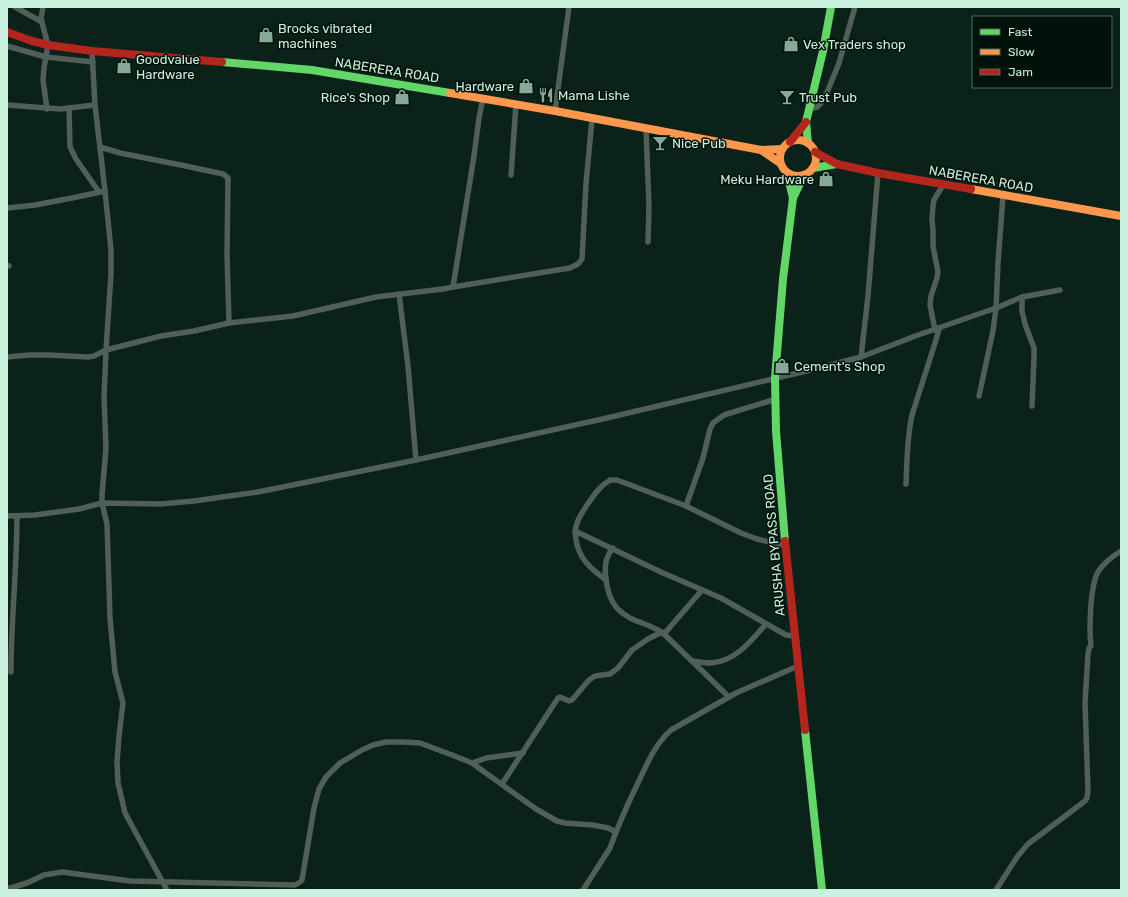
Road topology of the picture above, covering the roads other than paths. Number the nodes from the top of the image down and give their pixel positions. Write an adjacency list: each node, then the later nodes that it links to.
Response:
1 (15, 7): 6 (street)
2 (43, 7): 6 (street)
3 (569, 7): 20 (street)
4 (855, 7): 19 (street)
5 (832, 8): 19 (street)
6 (42, 22): 8 (street)
7 (7, 32): 8 (street, NABERERA ROAD)
8 (48, 45): 10 (street, NABERERA ROAD); 11 (street)
9 (7, 46): 11 (street)
10 (92, 52): 12 (street); 13 (street, NABERERA ROAD)
11 (46, 56): 12 (street); 18 (street)
12 (93, 62): 16 (street)
13 (483, 98): 14 (street, NABERERA ROAD); 44 (street)
14 (516, 104): 20 (street, NABERERA ROAD); 35 (street)
15 (7, 105): 18 (street)
16 (95, 105): 17 (street); 26 (street)
17 (69, 108): 18 (street); 38 (street)
18 (47, 109)
19 (810, 109): 22 (street)
20 (555, 111): 21 (street, NABERERA ROAD)
21 (592, 118): 23 (street, NABERERA ROAD); 44 (street)
22 (806, 122): 24 (street); 25 (street)
23 (646, 129): 28 (street, NABERERA ROAD); 43 (street)
24 (790, 142): 25 (street); 27 (street)
25 (808, 143): 29 (street)
26 (100, 147): 38 (street); 49 (street)
27 (782, 149): 28 (street, NABERERA ROAD); 30 (street)
28 (761, 150): 30 (street, NABERERA ROAD)
29 (815, 152): 31 (street, NABERERA ROAD); 32 (street)
30 (780, 163): 33 (street, ARUSHA BYPASS ROAD)
31 (837, 164): 32 (street, NABERERA ROAD); 34 (street, NABERERA ROAD)
32 (812, 168): 36 (street, ARUSHA BYPASS ROAD)
33 (787, 173): 36 (street); 40 (street, ARUSHA BYPASS ROAD)
34 (878, 173): 37 (street, NABERERA ROAD); 53 (street)
35 (511, 175)
36 (804, 175): 40 (street, ARUSHA BYPASS ROAD)
37 (943, 185): 39 (street, NABERERA ROAD); 50 (street)
38 (102, 191): 41 (street); 51 (street)
39 (1004, 196): 42 (street, NABERERA ROAD); 48 (street)
40 (793, 198): 54 (street, ARUSHA BYPASS ROAD)
41 (7, 208)
42 (1121, 216)
43 (648, 242)
44 (453, 287): 46 (street)
45 (1060, 290): 47 (street)
46 (399, 294): 49 (street); 58 (street)
47 (1022, 298): 48 (street); 57 (street)
48 (996, 308): 50 (street); 55 (street)
49 (228, 323): 51 (street)
50 (937, 329): 53 (street); 59 (street)
51 (106, 350): 52 (street); 60 (street)
52 (7, 357)
53 (861, 357): 54 (street)
54 (775, 378): 56 (street, ARUSHA BYPASS ROAD); 58 (street)
55 (979, 396)
56 (776, 398): 61 (street); 65 (street, ARUSHA BYPASS ROAD)
57 (1032, 406)
58 (416, 460): 60 (street)
59 (906, 484)
60 (102, 503): 63 (street); 81 (street)
61 (686, 506): 64 (street); 65 (street)
62 (7, 516): 63 (street)
63 (17, 516): 75 (street)
64 (575, 531): 66 (street); 68 (street)
65 (785, 546): 72 (street, ARUSHA BYPASS ROAD)
66 (613, 548): 68 (street); 69 (street)
67 (1121, 551): 86 (street)
68 (606, 580): 71 (street)
69 (702, 590): 70 (street); 71 (street)
70 (766, 624): 72 (street); 73 (street)
71 (663, 633): 73 (street); 77 (street)
72 (795, 636): 74 (street, ARUSHA BYPASS ROAD)
73 (692, 661): 76 (street)
74 (798, 666): 76 (street); 85 (street, ARUSHA BYPASS ROAD)
75 (11, 672)
76 (729, 697): 80 (street)
77 (523, 753): 78 (street); 79 (street)
78 (472, 763): 79 (street); 81 (street)
79 (502, 784): 80 (street)
80 (616, 832): 84 (street)
81 (162, 881): 82 (street); 83 (street)
82 (7, 889)
83 (167, 890)
84 (583, 890)
85 (822, 890)
86 (996, 890)

